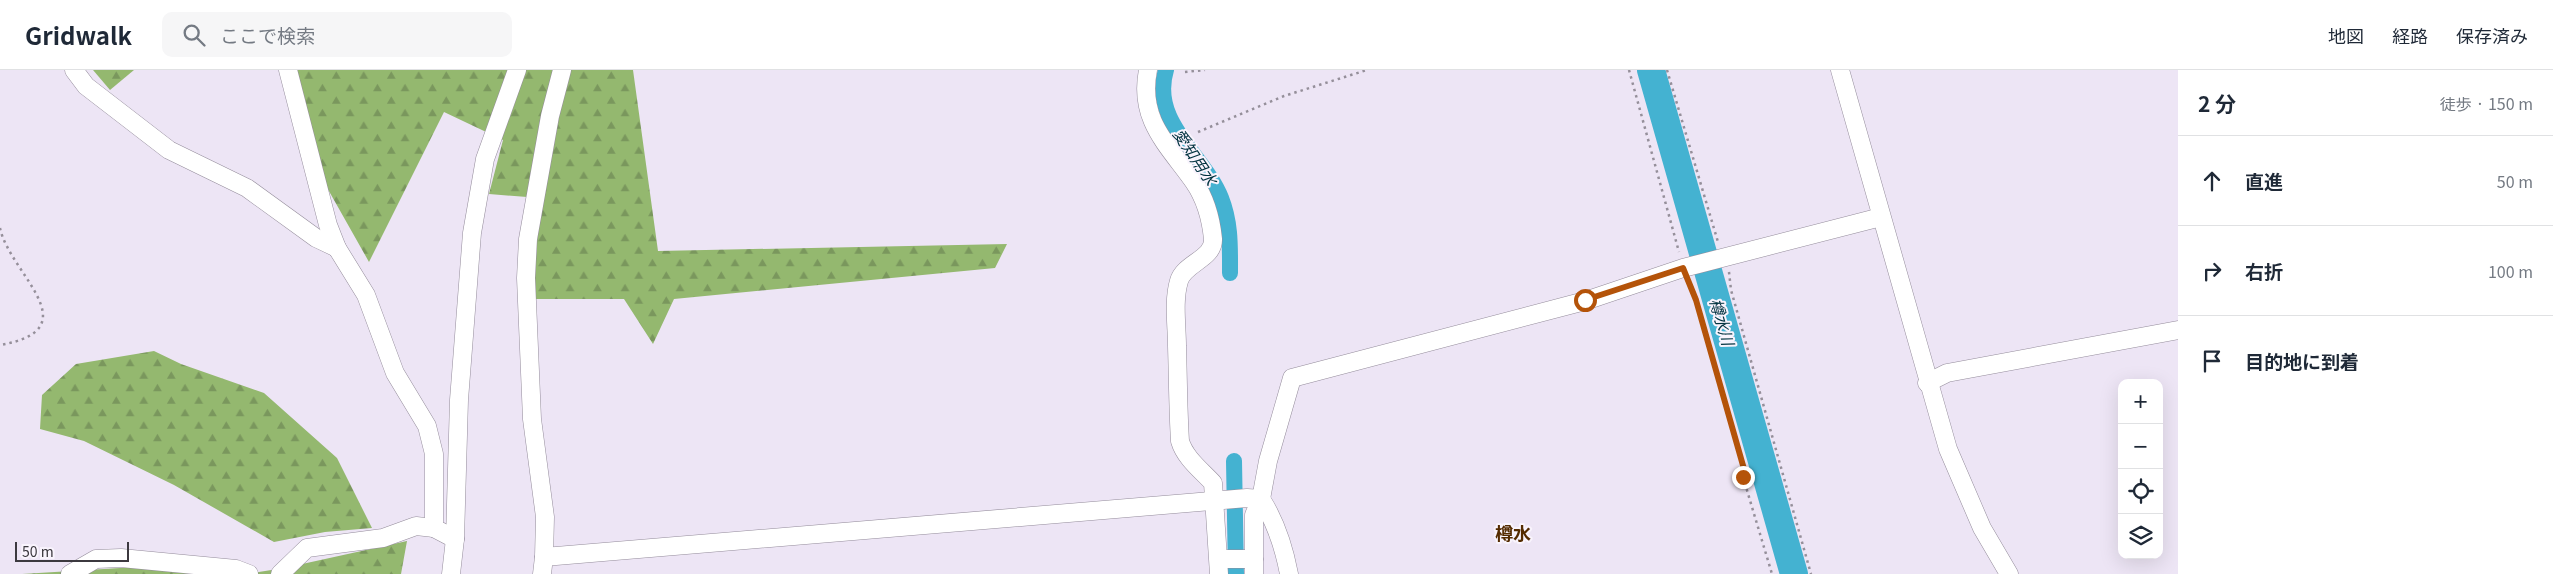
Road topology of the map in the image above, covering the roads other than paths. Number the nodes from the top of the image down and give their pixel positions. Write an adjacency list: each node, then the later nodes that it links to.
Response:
1 (74, 70): 8 (street)
2 (288, 70): 8 (street)
3 (517, 70): 14 (street)
4 (562, 70): 15 (street)
5 (1148, 70): 12 (street)
6 (1840, 70): 7 (street)
7 (1881, 217): 10 (street); 11 (street)
8 (337, 248): 13 (street)
9 (2178, 330): 10 (street)
10 (1928, 384): 23 (street)
11 (1254, 499): 12 (street); 17 (street); 22 (street)
12 (1215, 500): 15 (street); 16 (street)
13 (434, 528): 14 (street); 20 (street)
14 (455, 539): 21 (street)
15 (543, 566)
16 (1219, 567): 17 (street)
17 (1254, 567)
18 (70, 574): 19 (street)
19 (249, 574)
20 (280, 574)
21 (451, 574)
22 (1290, 574)
23 (2009, 574)

